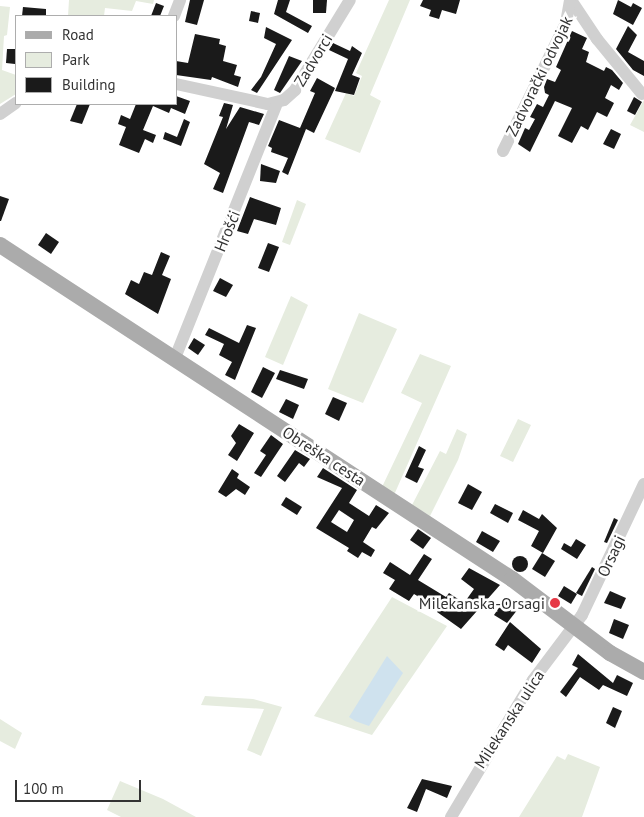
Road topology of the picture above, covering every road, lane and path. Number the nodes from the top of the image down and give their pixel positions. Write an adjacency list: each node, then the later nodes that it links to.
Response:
1 (180, 0): 4 (street)
2 (350, 0): 7 (street, Zadvorci)
3 (571, 0): 6 (street); 10 (street, Zadvorački odvojak)
4 (174, 15)
5 (178, 84): 7 (street)
6 (642, 94)
7 (277, 103): 12 (street, Hrošći)
8 (15, 104): 9 (street)
9 (0, 114)
10 (503, 151)
11 (0, 245): 12 (main road, Obreška cesta)
12 (175, 358): 14 (main road, Obreška cesta)
13 (644, 484): 14 (street, Orsagi)
14 (574, 625): 15 (main road, Obreška cesta); 16 (street, Milekanska ulica)
15 (644, 672)
16 (451, 817)

